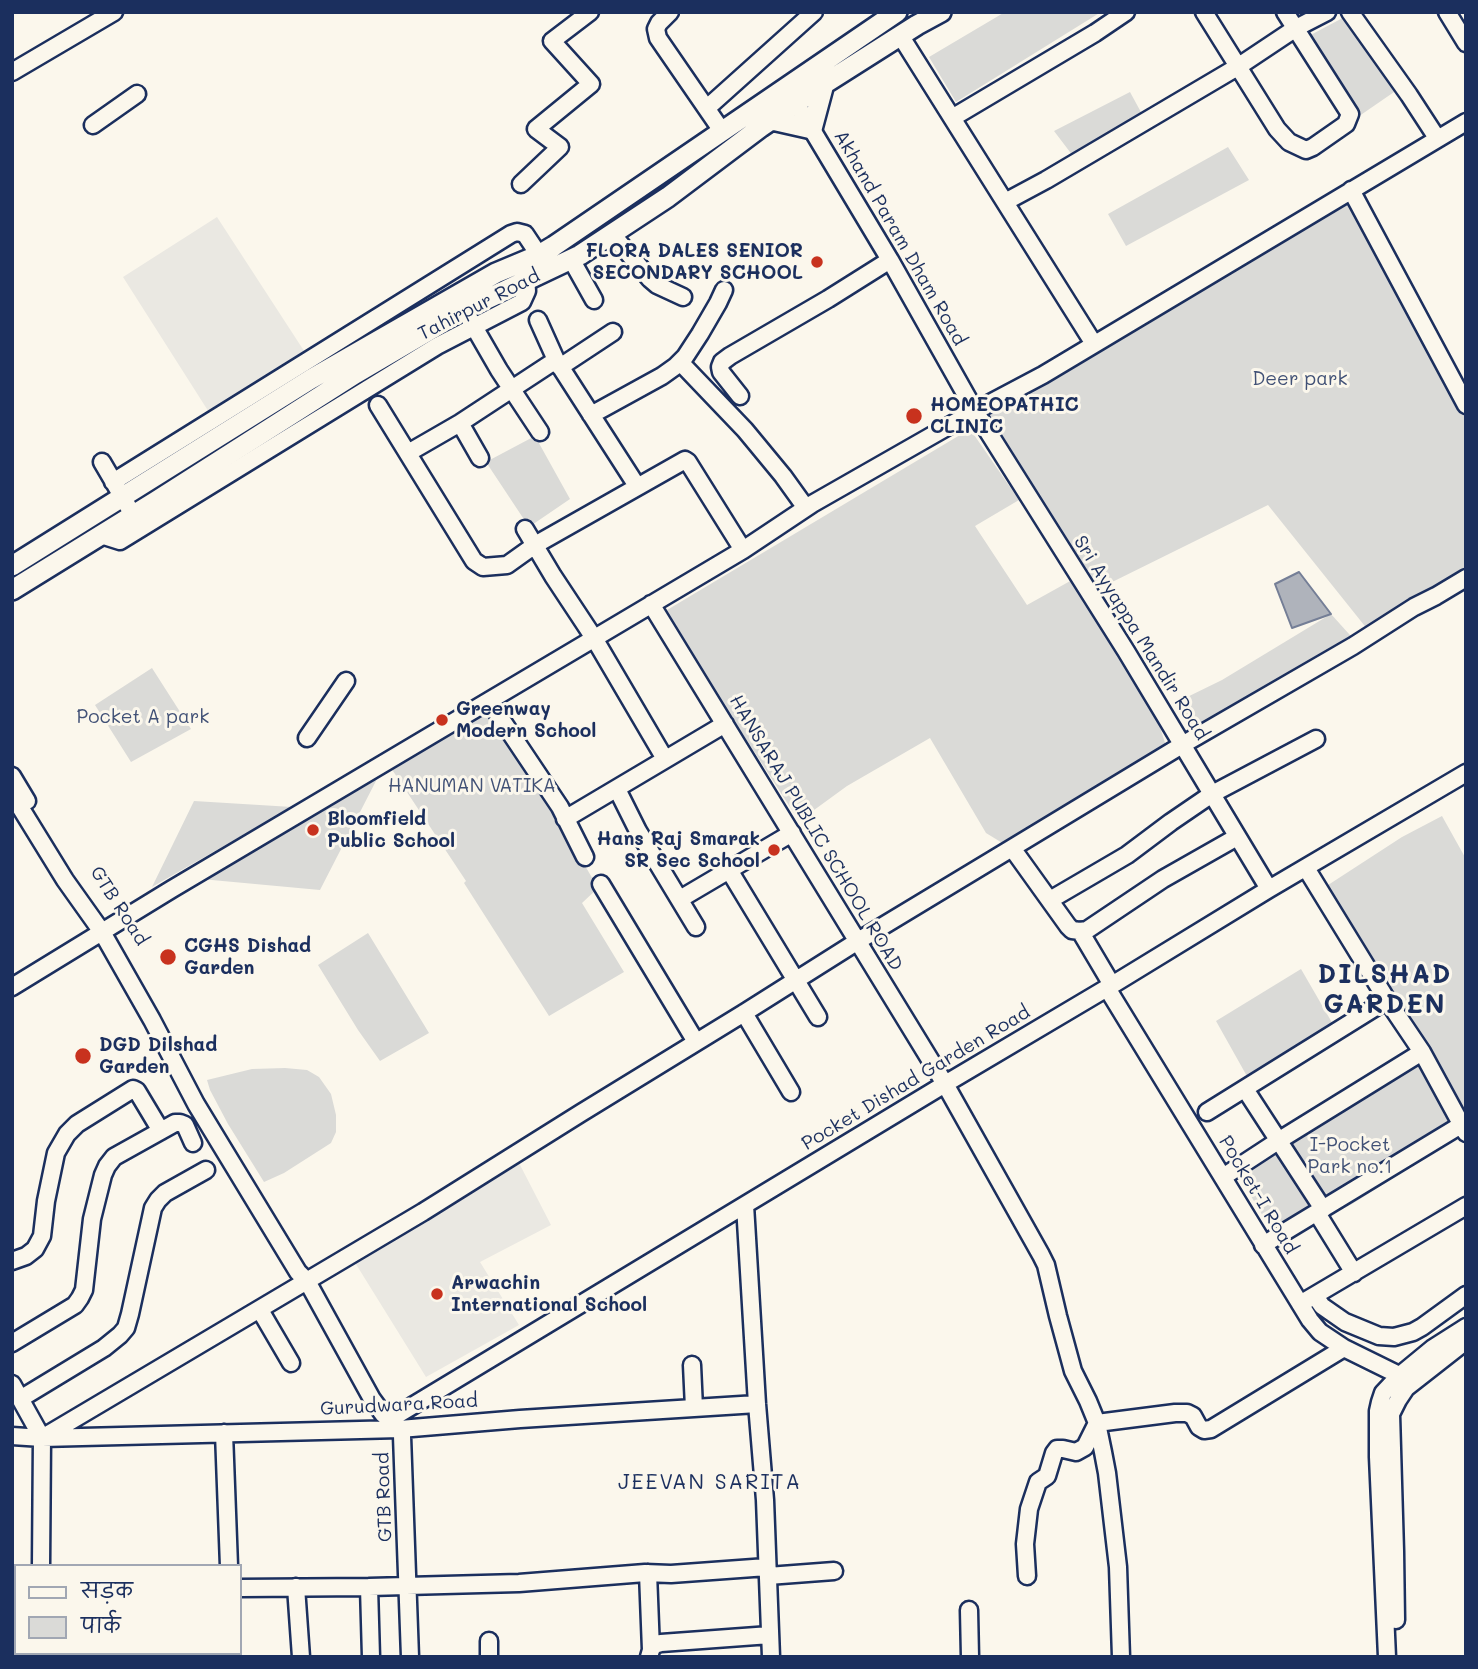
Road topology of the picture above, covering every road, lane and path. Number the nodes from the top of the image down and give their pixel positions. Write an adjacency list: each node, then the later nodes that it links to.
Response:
1 (114, 12): 17 (street)
2 (590, 12): 29 (street)
3 (670, 12): 21 (street)
4 (814, 12): 21 (street)
5 (897, 12): 20 (main road, Tahirpur Road)
6 (940, 12): 14 (main road, Tahirpur Road)
7 (1126, 12): 22 (street)
8 (1204, 12): 16 (street)
9 (1285, 12): 13 (street)
10 (1327, 12): 13 (street)
11 (1350, 12): 28 (street)
12 (1447, 12): 15 (street)
13 (1296, 28): 16 (street); 16 (street)
14 (900, 36): 18 (main road, Tahirpur Road); 22 (street)
15 (1466, 43)
16 (1239, 66): 31 (street)
17 (12, 72)
18 (824, 84): 20 (main road, Tahirpur Road); 26 (main road)
19 (137, 94): 25 (street)
20 (791, 95): 23 (main road, Tahirpur Road); 26 (street, Akhand Param Dham Road); 27 (main road, Tahirpur Road)
21 (707, 108): 27 (street)
22 (952, 118): 31 (street)
23 (772, 120): 26 (main road); 32 (main road, Tahirpur Road)
24 (1466, 122): 28 (street)
25 (93, 125)
26 (812, 129): 35 (street, Akhand Param Dham Road)
27 (722, 131): 33 (main road, Tahirpur Road)
28 (1437, 138): 30 (street)
29 (522, 184)
30 (1351, 190): 44 (street); 50 (street)
31 (1005, 202): 44 (street)
32 (612, 234): 34 (main road, Tahirpur Road); 38 (street)
33 (539, 255): 36 (main road, Tahirpur Road); 60 (street)
34 (571, 259): 36 (main road, Tahirpur Road); 39 (street)
35 (890, 260): 48 (street); 51 (street, Akhand Param Dham Road)
36 (522, 272): 40 (main road, Tahirpur Road); 42 (street); 52 (main road, Tahirpur Road)
37 (724, 290): 45 (street)
38 (683, 297)
39 (594, 300)
40 (464, 310): 42 (street); 52 (main road, Tahirpur Road)
41 (538, 320): 46 (street)
42 (474, 327): 47 (street); 61 (street)
43 (613, 332): 46 (street)
44 (1094, 344): 51 (street)
45 (680, 362): 53 (street); 62 (street)
46 (558, 363): 47 (street); 53 (street)
47 (512, 390): 54 (street); 55 (street)
48 (740, 396)
49 (379, 405): 56 (street)
50 (1466, 405)
51 (975, 411): 62 (street); 78 (street, Sri Ayyappa Mandir Road)
52 (274, 414): 60 (main road, Tahirpur Road); 61 (main road, Tahirpur Road)
53 (591, 415): 59 (street)
54 (460, 423): 56 (street); 57 (street)
55 (540, 432)
56 (408, 453): 66 (street)
57 (480, 458)
58 (102, 462): 60 (street)
59 (637, 486): 66 (street); 67 (street)
60 (118, 489): 63 (street); 68 (main road, Tahirpur Road)
61 (169, 502): 63 (main road, Tahirpur Road); 65 (street)
62 (806, 508): 67 (street)
63 (133, 515): 65 (main road, Tahirpur Road)
64 (525, 529): 66 (street)
65 (101, 535): 70 (main road, Tahirpur Road)
66 (535, 545): 72 (street)
67 (743, 550): 71 (street)
68 (12, 566)
69 (1466, 578): 78 (street)
70 (12, 590)
71 (651, 604): 72 (street); 75 (street, HANSARAJ PUBLIC SCHOOL ROAD)
72 (594, 638): 74 (street); 79 (street)
73 (346, 681): 76 (street)
74 (489, 701): 85 (street); 97 (street)
75 (725, 724): 79 (street); 86 (street, HANSARAJ PUBLIC SCHOOL ROAD)
76 (307, 738)
77 (1316, 739): 84 (street)
78 (1182, 745): 84 (street, Sri Ayyappa Mandir Road); 88 (street)
79 (665, 760): 82 (street)
80 (1466, 773): 90 (street, Pocket Dishad Garden Road)
81 (12, 776): 97 (street, GTB Road)
82 (617, 789): 85 (street); 94 (street)
83 (12, 794): 97 (street, GTB Road)
84 (1212, 794): 87 (street, Sri Ayyappa Mandir Road); 95 (street)
85 (565, 819): 89 (street)
86 (792, 834): 91 (street); 99 (street, HANSARAJ PUBLIC SCHOOL ROAD)
87 (1237, 836): 93 (street, Sri Ayyappa Mandir Road); 98 (street)
88 (1012, 848): 95 (street, Pocket-I Road); 99 (street)
89 (585, 857)
90 (1307, 868): 93 (street, Pocket Dishad Garden Road); 103 (street)
91 (729, 870): 94 (street); 100 (street)
92 (601, 884): 106 (street)
93 (1269, 889): 101 (street, Pocket Dishad Garden Road)
94 (680, 899): 96 (street)
95 (1049, 900): 98 (street, Pocket-I Road)
96 (696, 926)
97 (106, 929): 102 (street); 124 (street, GTB Road)
98 (1080, 931): 101 (street, Pocket-I Road)
99 (858, 941): 100 (street); 108 (street, HANSARAJ PUBLIC SCHOOL ROAD)
100 (795, 980): 104 (street); 105 (street)
101 (1110, 986): 108 (street, Pocket Dishad Garden Road); 117 (street, Pocket-I Road)
102 (12, 987)
103 (1387, 1000): 107 (street); 109 (street)
104 (744, 1013): 106 (street); 110 (street)
105 (818, 1017)
106 (696, 1042): 124 (street)
107 (1422, 1052): 112 (street); 114 (street)
108 (945, 1084): 118 (street, Pocket Dishad Garden Road); 139 (street, HANSARAJ PUBLIC SCHOOL ROAD)
109 (1245, 1089): 111 (street); 114 (street)
110 (792, 1092)
111 (1206, 1112)
112 (1464, 1129): 120 (street)
113 (161, 1131): 115 (street); 122 (street); 131 (street)
114 (1278, 1141): 117 (street); 120 (street)
115 (193, 1143)
116 (206, 1170): 136 (street)
117 (1223, 1178): 121 (street, Pocket-I Road)
118 (746, 1205): 137 (street); 140 (street, Pocket Dishad Garden Road)
119 (1466, 1206): 123 (street)
120 (1320, 1211): 121 (street); 123 (street)
121 (1263, 1245): 127 (street, Pocket-I Road)
122 (12, 1261)
123 (1354, 1273): 126 (street)
124 (306, 1281): 128 (street); 140 (street, GTB Road)
125 (1466, 1295): 126 (street)
126 (1315, 1296): 127 (street)
127 (1300, 1304): 132 (street, Pocket-I Road)
128 (260, 1310): 133 (street); 143 (street)
129 (1466, 1327): 135 (street)
130 (1466, 1341): 135 (street)
131 (12, 1343)
132 (1344, 1348): 135 (street, Pocket-I Road); 139 (street)
133 (291, 1363)
134 (692, 1365): 138 (street)
135 (1406, 1379): 163 (street); 164 (street)
136 (16, 1392): 143 (street)
137 (757, 1404): 138 (street, Gurudwara Road); 146 (street)
138 (694, 1408): 140 (street, Gurudwara Road)
139 (1097, 1423): 149 (street); 162 (street, HANSARAJ PUBLIC SCHOOL ROAD)
140 (394, 1424): 141 (street, Gurudwara Road); 150 (street, GTB Road)
141 (224, 1433): 143 (street, Gurudwara Road); 145 (street)
142 (12, 1436): 143 (street, Gurudwara Road)
143 (42, 1438): 144 (street)
144 (41, 1564)
145 (229, 1564)
146 (767, 1571): 147 (street); 148 (street); 155 (street)
147 (834, 1571)
148 (648, 1573): 150 (street); 156 (street)
149 (1027, 1576)
150 (408, 1585): 152 (street); 159 (street, GTB Road)
151 (296, 1587): 152 (street); 153 (street); 157 (street)
152 (369, 1587): 158 (street)
153 (242, 1588)
154 (970, 1611): 161 (street)
155 (770, 1635): 156 (street); 160 (street)
156 (650, 1653)
157 (301, 1657)
158 (371, 1657)
159 (410, 1657)
160 (771, 1657)
161 (970, 1657)
162 (1121, 1657)
163 (1387, 1657)
164 (1397, 1657)

